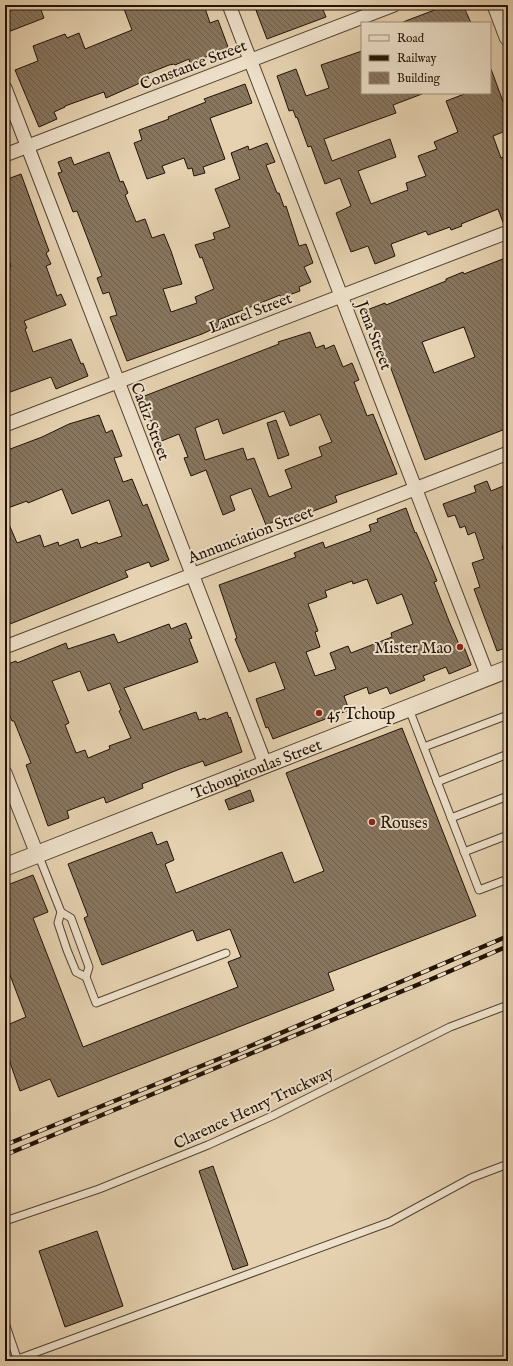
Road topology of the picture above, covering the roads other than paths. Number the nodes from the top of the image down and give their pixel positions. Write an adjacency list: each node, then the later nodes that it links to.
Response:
1 (229, 5): 5 (street, Jena Street)
2 (394, 5): 5 (street, Constance Street)
3 (496, 5): 4 (street)
4 (508, 38)
5 (250, 60): 7 (street, Constance Street); 10 (street, Jena Street)
6 (5, 88): 7 (street, Cadiz Street)
7 (27, 146): 8 (street, Constance Street); 11 (street, Cadiz Street)
8 (5, 155)
9 (508, 232): 10 (street, Laurel Street)
10 (342, 296): 11 (street, Laurel Street); 14 (street, Jena Street)
11 (118, 381): 12 (street, Laurel Street); 15 (street, Cadiz Street)
12 (5, 425)
13 (508, 453): 14 (street, Annunciation Street)
14 (415, 489): 15 (street, Annunciation Street); 18 (street, Jena Street)
15 (192, 574): 16 (street, Annunciation Street); 23 (street, Cadiz Street)
16 (5, 647)
17 (508, 669): 18 (street, Tchoupitoulas Street)
18 (488, 677): 19 (street, Tchoupitoulas Street)
19 (409, 708): 21 (lane); 23 (street, Tchoupitoulas Street)
20 (508, 715): 21 (lane)
21 (424, 747): 25 (lane)
22 (508, 754): 25 (lane)
23 (266, 766): 30 (street, Tchoupitoulas Street)
24 (5, 773): 30 (street)
25 (437, 782): 27 (lane)
26 (508, 796): 27 (lane)
27 (451, 818): 29 (lane)
28 (508, 835): 29 (lane)
29 (464, 852): 32 (lane)
30 (37, 854): 31 (street, Tchoupitoulas Street); 33 (lane)
31 (5, 867)
32 (508, 879)
33 (61, 912): 35 (lane); 35 (lane)
34 (226, 953): 35 (lane)
35 (86, 977)
36 (508, 1005): 38 (lane, Clarence Henry Truckway)
37 (508, 1164): 40 (lane)
38 (5, 1221)
39 (5, 1323): 40 (lane)
40 (18, 1360)

